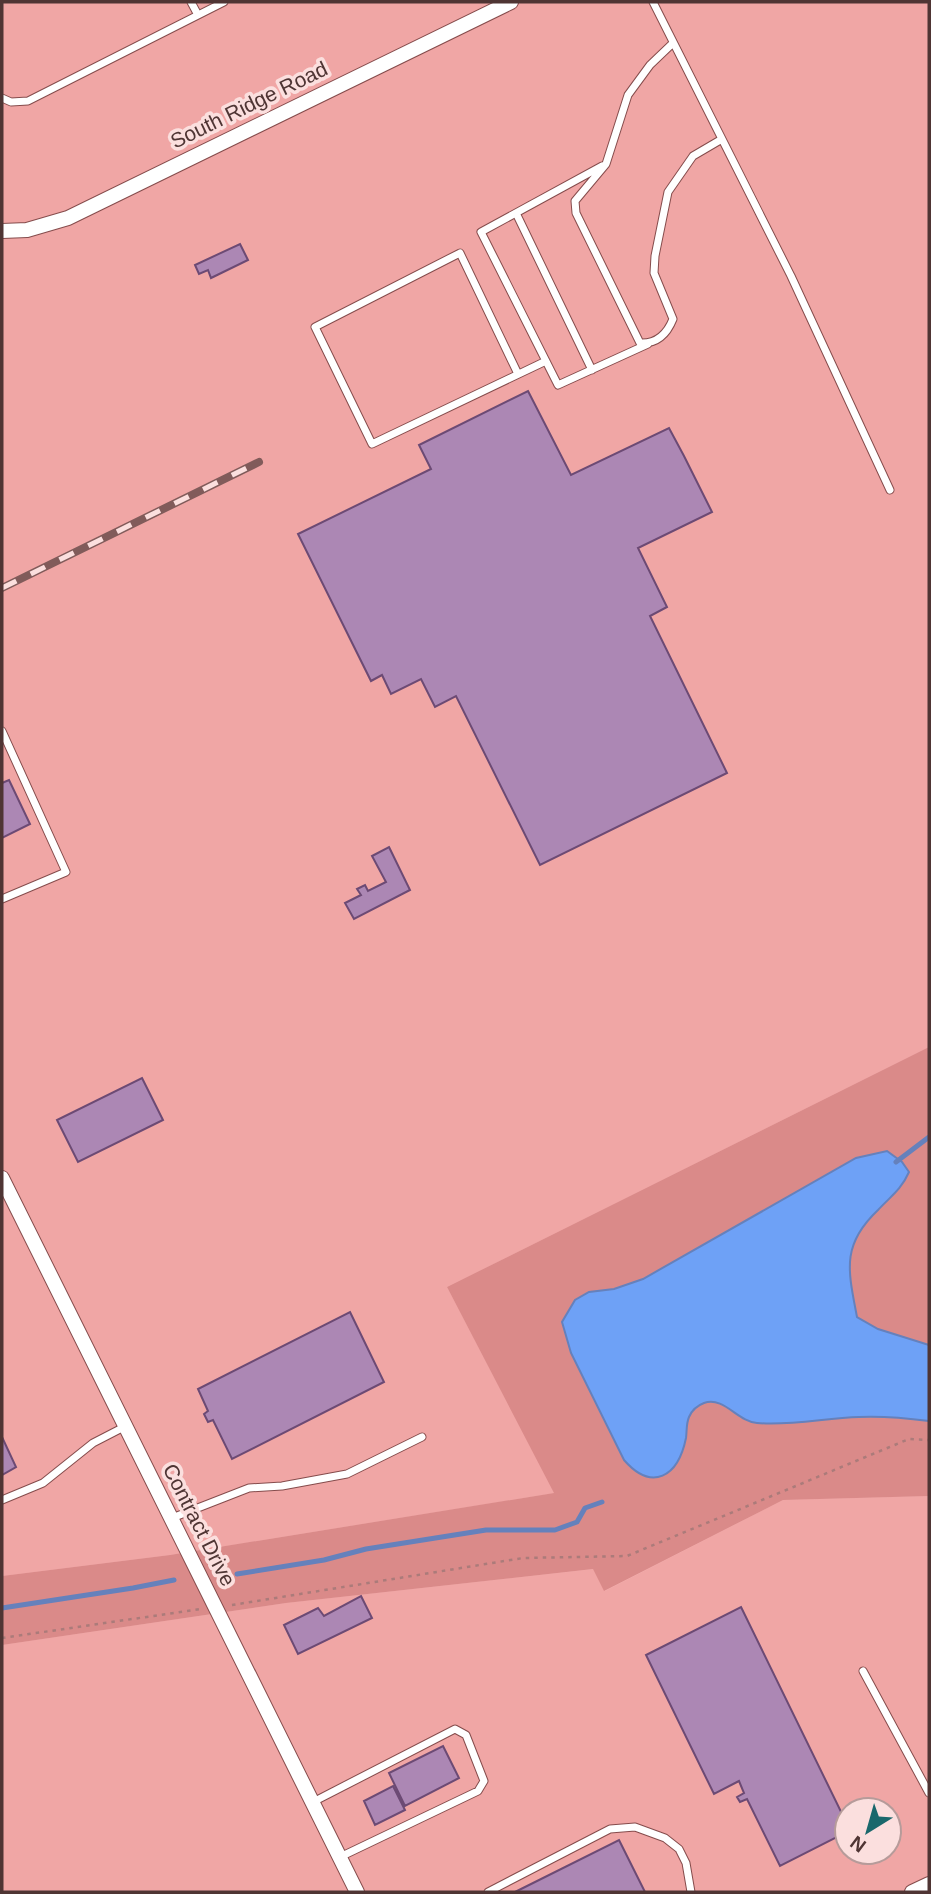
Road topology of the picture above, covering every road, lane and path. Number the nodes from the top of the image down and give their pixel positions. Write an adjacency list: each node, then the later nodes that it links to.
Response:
1 (191, 2): 5 (lane)
2 (224, 2): 5 (lane)
3 (511, 2): 11 (street, South Ridge Road)
4 (653, 2): 6 (lane)
5 (198, 15): 7 (lane)
6 (673, 43): 8 (lane); 9 (lane)
7 (2, 98)
8 (722, 139): 12 (lane); 16 (lane)
9 (606, 164): 10 (lane); 12 (lane)
10 (516, 213): 13 (lane); 14 (lane)
11 (2, 230)
12 (648, 344): 14 (lane)
13 (546, 361): 14 (lane); 15 (lane)
14 (592, 370)
15 (518, 374): 15 (lane)
16 (890, 490)
17 (2, 731): 18 (lane)
18 (2, 899)
19 (2, 1178): 20 (street, Contract Drive)
20 (126, 1426): 23 (lane); 24 (street, Contract Drive)
21 (422, 1437): 24 (lane)
22 (929, 1440): 25 (path)
23 (2, 1500)
24 (172, 1518): 25 (street, Contract Drive)
25 (217, 1607): 26 (path); 29 (street, Contract Drive)
26 (2, 1638)
27 (863, 1671): 28 (lane)
28 (929, 1793)
29 (313, 1802): 30 (street, Contract Drive); 30 (lane)
30 (340, 1857): 32 (street, Contract Drive)
31 (929, 1884): 35 (street)
32 (358, 1892)
33 (488, 1892): 34 (lane)
34 (691, 1892)
35 (912, 1892)

